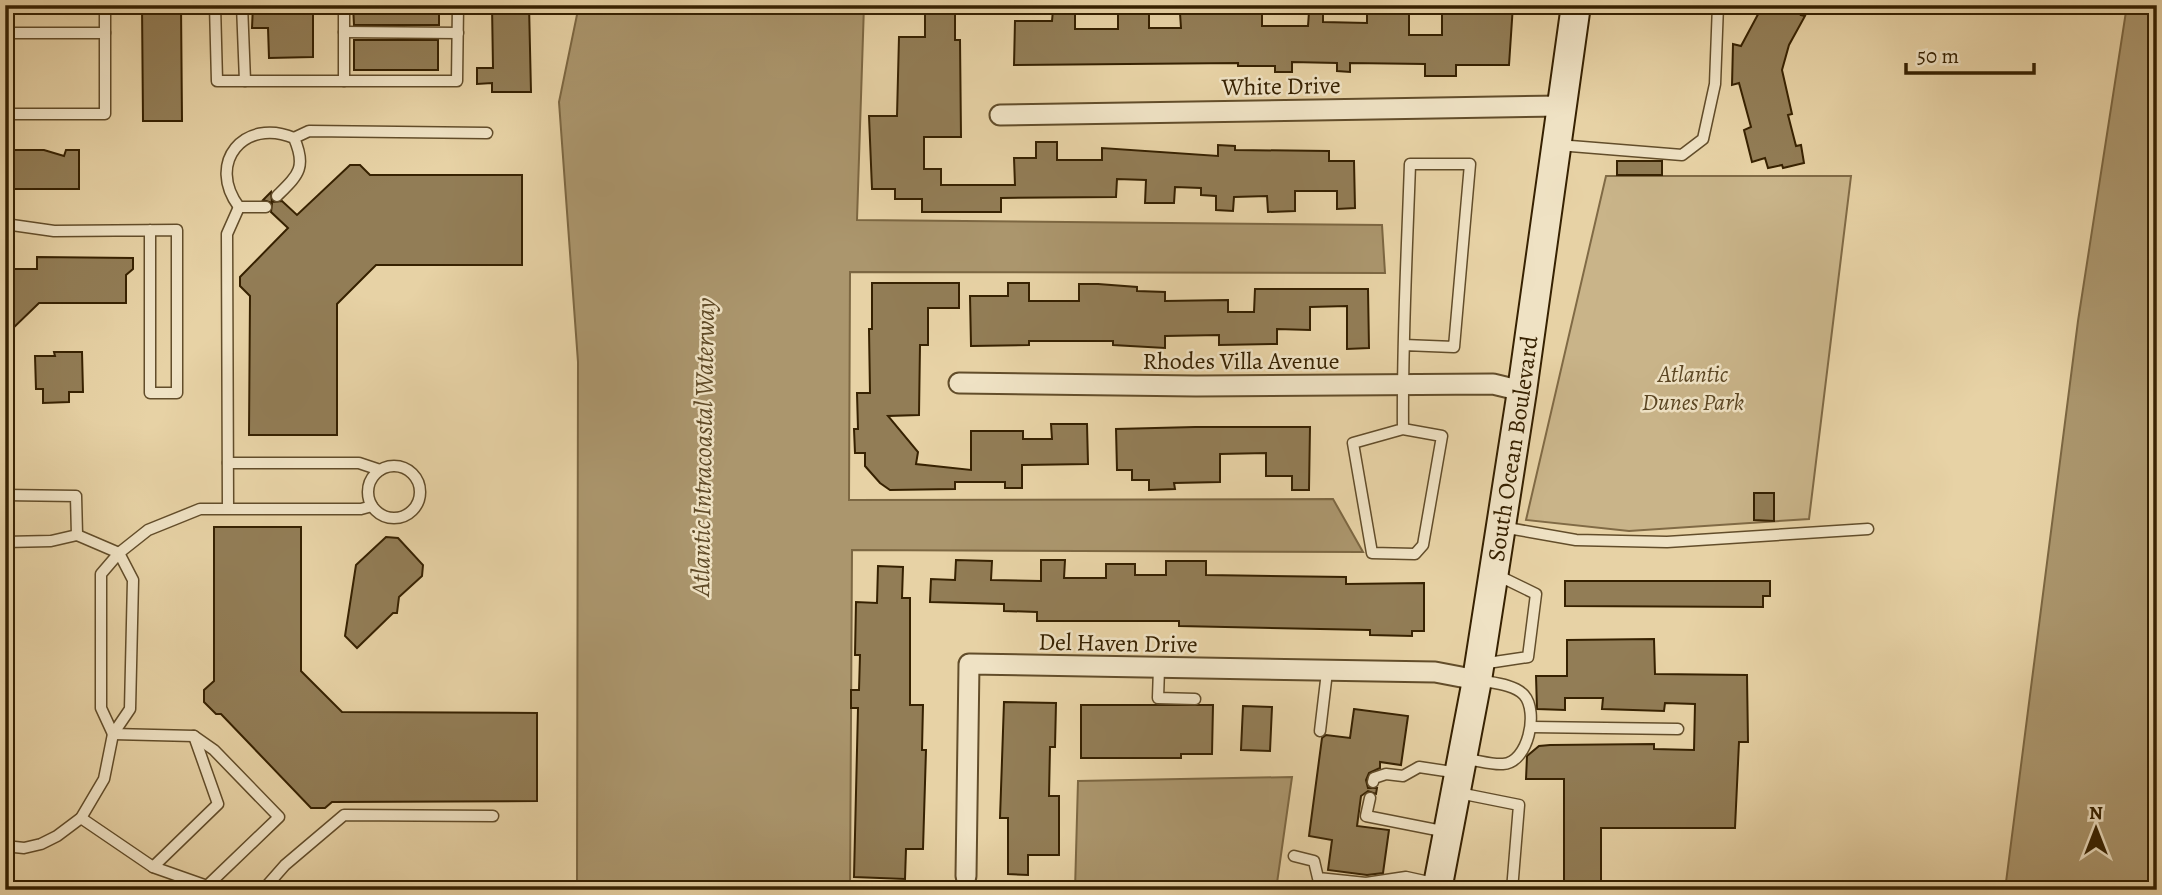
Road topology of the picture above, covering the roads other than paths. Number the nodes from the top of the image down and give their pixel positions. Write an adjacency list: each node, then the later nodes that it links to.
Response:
1 (105, 5): 10 (lane)
2 (215, 5): 12 (lane)
3 (242, 5): 12 (lane)
4 (344, 5): 8 (lane)
5 (458, 5): 11 (lane)
6 (1576, 5): 14 (main road, South Ocean Boulevard)
7 (1718, 5): 19 (lane)
8 (344, 32): 11 (lane); 13 (lane)
9 (5, 33): 10 (lane)
10 (105, 33): 15 (lane)
11 (458, 33): 13 (lane)
12 (245, 81): 13 (lane)
13 (344, 81)
14 (1563, 106): 16 (street, White Drive); 19 (main road, South Ocean Boulevard)
15 (5, 114)
16 (1000, 115)
17 (487, 132): 18 (lane)
18 (295, 138): 20 (lane); 21 (lane)
19 (1557, 145): 28 (main road, South Ocean Boulevard)
20 (277, 196)
21 (239, 207): 22 (lane); 30 (lane)
22 (266, 207)
23 (5, 223): 24 (lane)
24 (150, 230): 24 (lane)
25 (1404, 345): 25 (lane); 27 (lane)
26 (959, 383): 27 (street, Rhodes Villa Avenue)
27 (1403, 385): 28 (street, Rhodes Villa Avenue); 29 (lane)
28 (1522, 391): 35 (main road, South Ocean Boulevard)
29 (1403, 429): 29 (lane)
30 (228, 463): 31 (lane); 34 (lane)
31 (380, 470): 33 (lane); 33 (lane)
32 (5, 495): 37 (lane)
33 (372, 506): 34 (lane)
34 (228, 507): 39 (lane)
35 (1501, 527): 36 (lane); 40 (main road, South Ocean Boulevard)
36 (1868, 529)
37 (77, 535): 38 (lane); 39 (lane)
38 (5, 542)
39 (119, 553): 48 (lane); 48 (lane)
40 (1494, 573): 43 (main road, South Ocean Boulevard); 43 (lane)
41 (1159, 668): 42 (street, Del Haven Drive); 44 (lane); 59 (street, Del Haven Drive)
42 (1327, 672): 43 (street, Del Haven Drive); 47 (lane)
43 (1479, 672): 45 (lane); 50 (main road, South Ocean Boulevard)
44 (1195, 699)
45 (1532, 727): 46 (lane); 50 (lane)
46 (1678, 729)
47 (1320, 731)
48 (113, 734): 49 (lane); 54 (lane)
49 (194, 736): 58 (lane); 60 (lane)
50 (1459, 775): 51 (lane); 55 (main road, South Ocean Boulevard); 63 (lane)
51 (1373, 782)
52 (1370, 798): 55 (lane)
53 (493, 816): 62 (lane)
54 (81, 818): 56 (lane); 58 (lane)
55 (1448, 832): 61 (main road, South Ocean Boulevard)
56 (5, 846)
57 (1294, 856): 61 (lane)
58 (153, 867): 60 (lane)
59 (966, 876)
60 (210, 888)
61 (1446, 888)
62 (263, 890)
63 (1512, 890)

